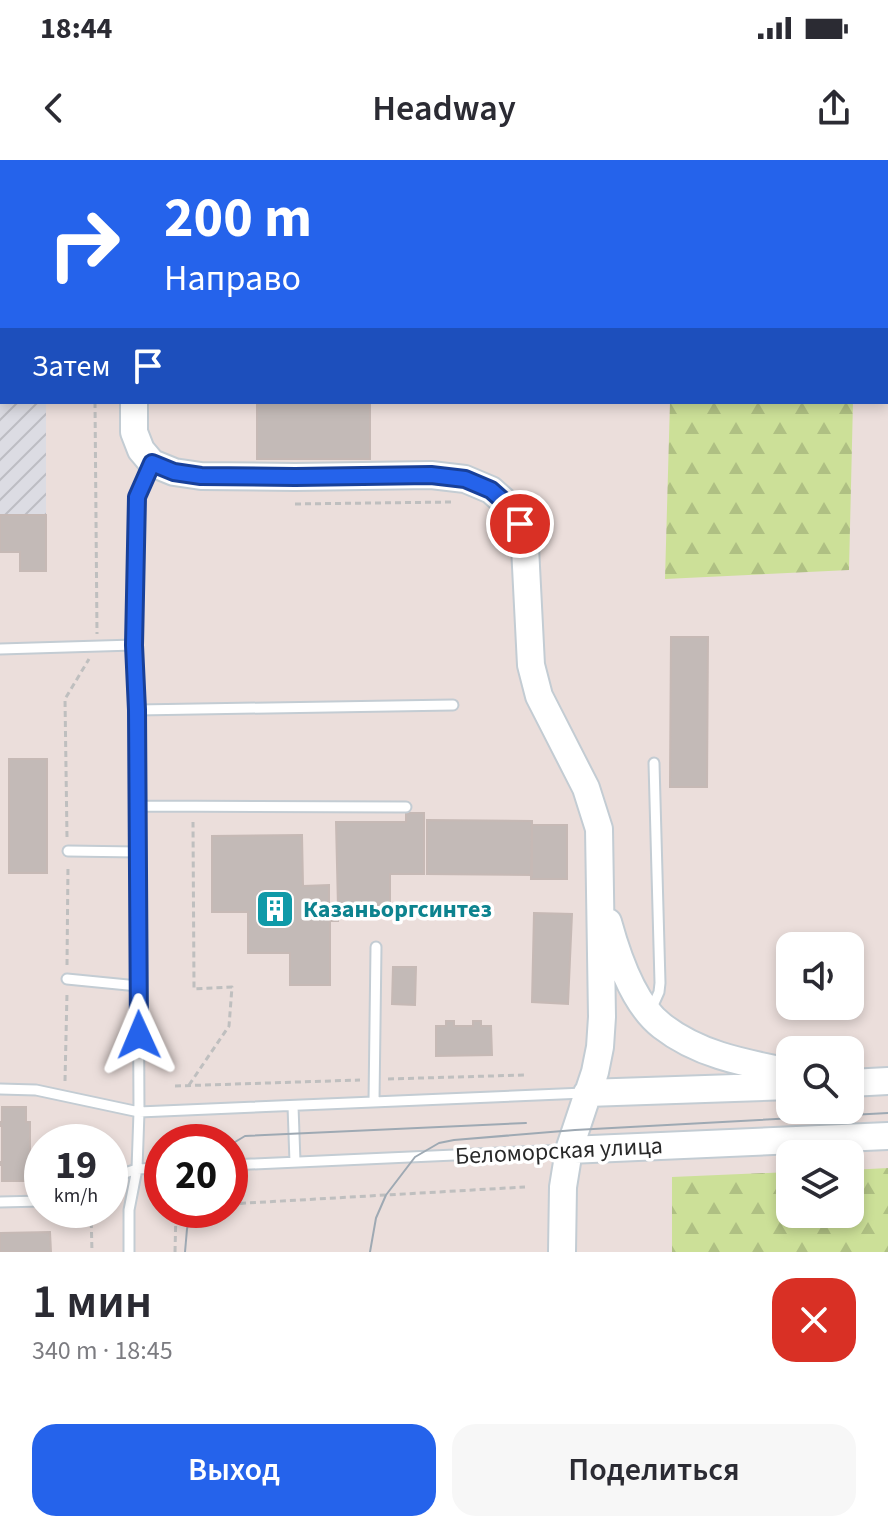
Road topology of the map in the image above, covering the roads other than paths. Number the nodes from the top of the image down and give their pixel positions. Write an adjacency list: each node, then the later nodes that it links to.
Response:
1 (134, 404): 2 (main road)
2 (152, 463): 3 (lane); 12 (main road)
3 (134, 645): 4 (lane); 6 (lane)
4 (0, 649)
5 (453, 705): 6 (lane)
6 (137, 710): 8 (lane)
7 (654, 763): 16 (lane)
8 (137, 806): 9 (lane); 11 (lane)
9 (406, 807)
10 (68, 851): 11 (lane)
11 (137, 852): 15 (lane)
12 (600, 896): 16 (main road); 22 (main road)
13 (376, 947): 23 (lane)
14 (67, 979): 15 (lane)
15 (138, 986): 25 (lane)
16 (649, 1013): 17 (main road)
17 (776, 1069)
18 (888, 1081): 19 (main road)
19 (864, 1082)
20 (776, 1086): 22 (main road)
21 (0, 1089): 25 (lane)
22 (587, 1093): 23 (lane); 27 (main road)
23 (374, 1102): 24 (lane)
24 (293, 1106): 25 (lane); 28 (lane)
25 (139, 1112): 30 (lane)
26 (888, 1136): 27 (main road, Беломорская улица)
27 (569, 1150): 28 (lane, Беломорская улица); 36 (main road)
28 (295, 1162): 29 (lane, Беломорская улица)
29 (248, 1164)
30 (137, 1169): 31 (lane); 32 (lane); 35 (lane)
31 (144, 1169)
32 (128, 1172)
33 (24, 1201): 34 (lane)
34 (0, 1202)
35 (129, 1252)
36 (562, 1252)

